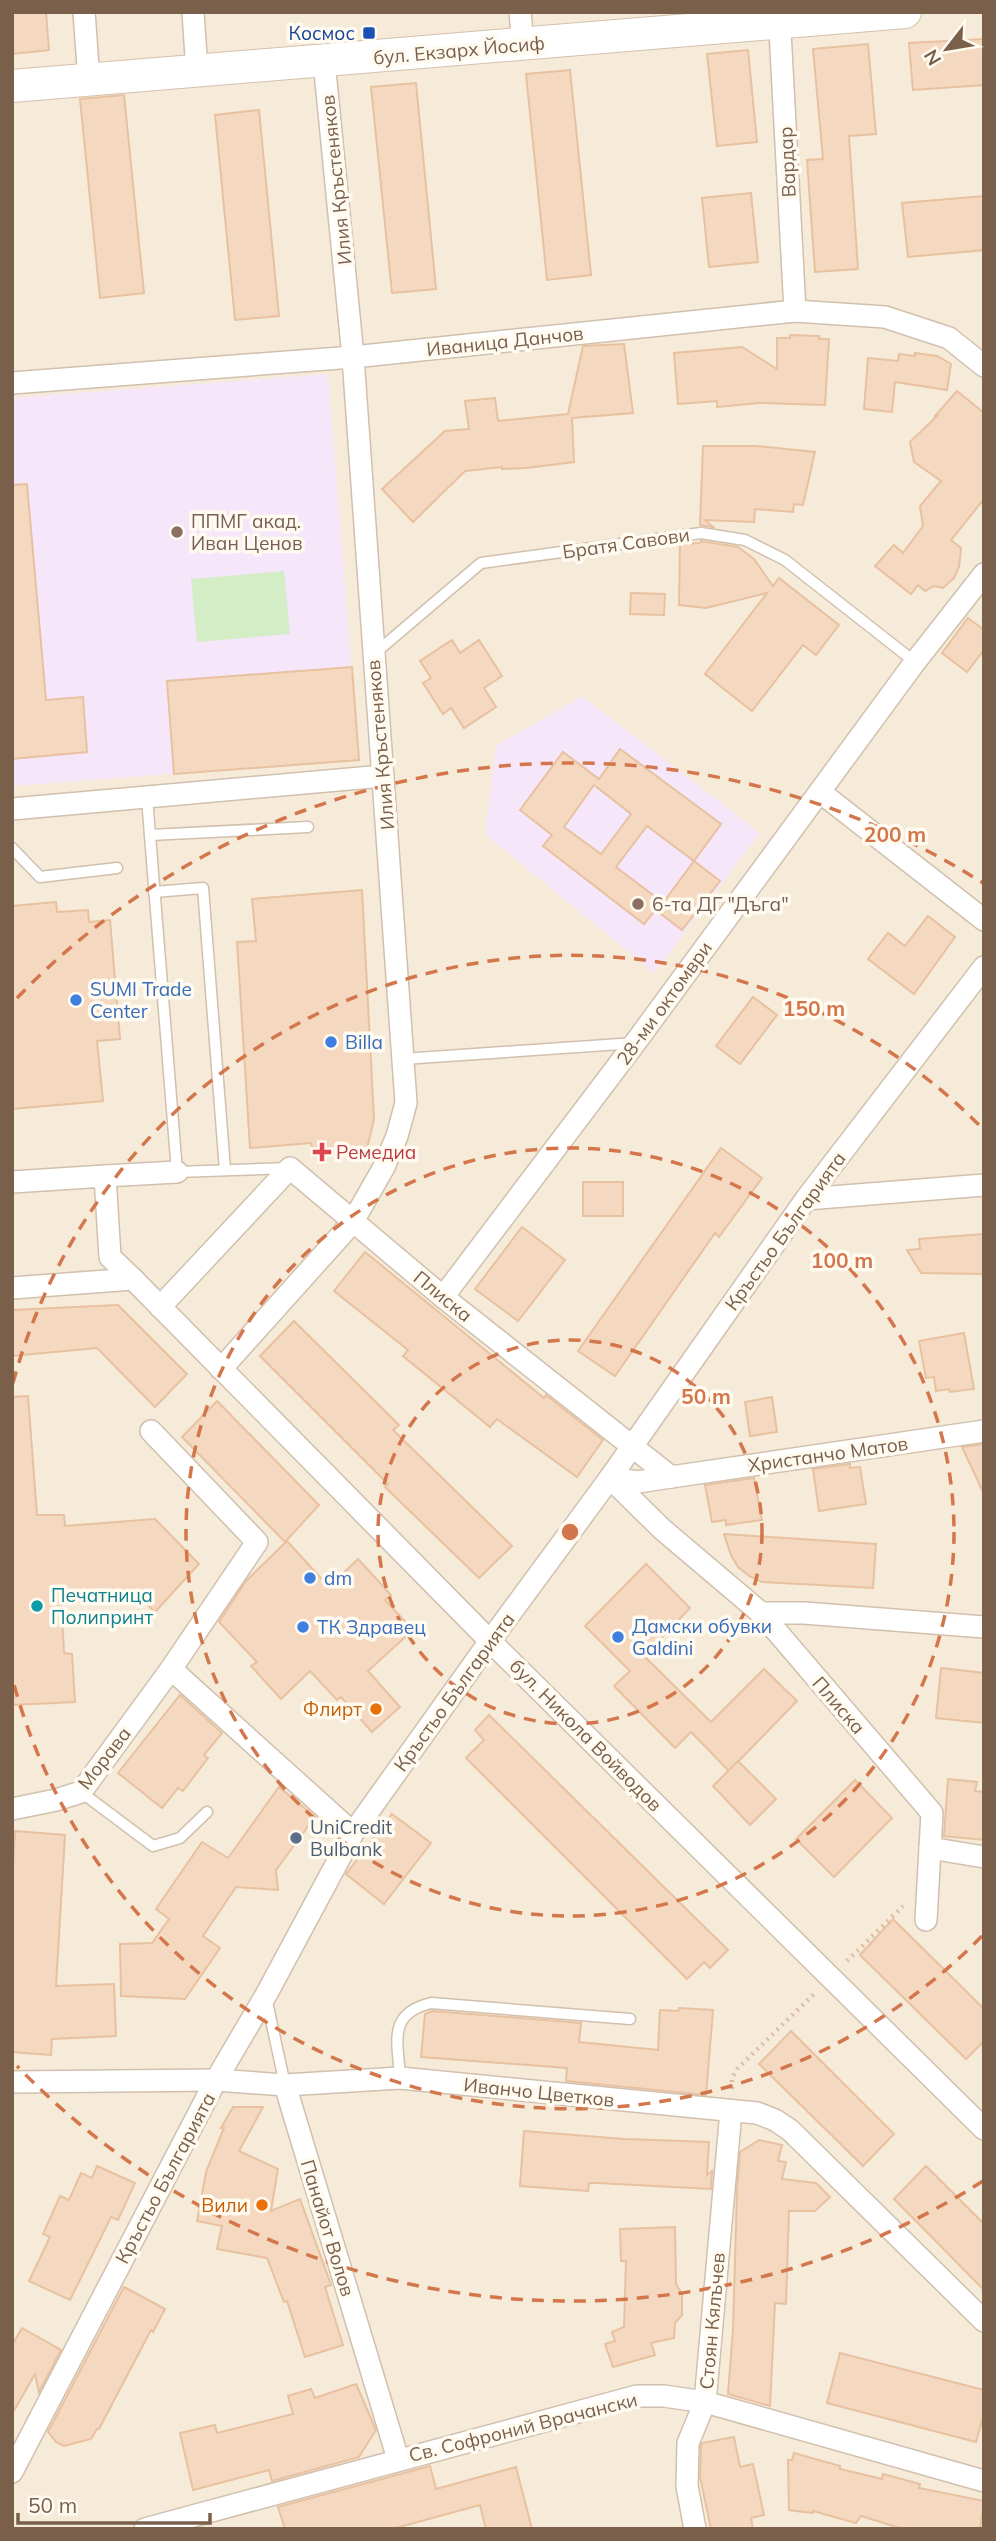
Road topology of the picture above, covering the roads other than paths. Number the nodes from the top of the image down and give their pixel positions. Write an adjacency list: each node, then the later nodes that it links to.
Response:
1 (84, 12): 9 (street)
2 (193, 12): 8 (street)
3 (520, 12): 6 (street)
4 (905, 12): 5 (street, бул. Екзарх Йосиф)
5 (780, 17): 6 (street, бул. Екзарх Йосиф); 11 (street, Вардар)
6 (523, 44): 7 (street, бул. Екзарх Йосиф)
7 (324, 61): 8 (street, бул. Екзарх Йосиф); 12 (street, Илия Кръстеняков)
8 (197, 71): 9 (street, бул. Екзарх Йосиф)
9 (89, 80): 10 (street, бул. Екзарх Йосиф)
10 (12, 86)
11 (794, 311): 12 (street, Иваница Данчов); 13 (street, Иваница Данчов)
12 (353, 357): 14 (street, Иваница Данчов); 16 (street, Илия Кръстеняков)
13 (984, 366)
14 (12, 383)
15 (984, 574): 17 (street, 28-ми октомври)
16 (373, 655): 17 (lane, Братя Савови); 18 (street, Илия Кръстеняков)
17 (915, 662): 19 (street, 28-ми октомври)
18 (383, 776): 20 (street); 30 (street, Илия Кръстеняков)
19 (820, 792): 27 (street); 29 (street, 28-ми октомври)
20 (147, 798): 21 (street); 23 (lane)
21 (12, 809)
22 (308, 827): 23 (lane)
23 (150, 835): 26 (lane)
24 (12, 848): 25 (lane)
25 (117, 868)
26 (154, 892): 32 (lane); 33 (lane)
27 (984, 920)
28 (984, 967): 37 (street, Кръстьо Българията)
29 (635, 1043): 30 (lane); 41 (street, 28-ми октомври)
30 (403, 1059): 38 (street, Илия Кръстеняков)
31 (290, 1168): 32 (lane); 38 (street, Плиска); 42 (street)
32 (225, 1170): 33 (lane)
33 (177, 1172): 34 (street)
34 (105, 1176): 35 (street); 39 (street, бул. Никола Войводов)
35 (12, 1182)
36 (984, 1185): 37 (street)
37 (806, 1199): 46 (street, Кръстьо Българията)
38 (352, 1223): 41 (street, Плиска); 43 (street, Илия Кръстеняков)
39 (133, 1279): 40 (street); 42 (street, бул. Никола Войводов)
40 (12, 1288)
41 (443, 1297): 46 (street, Плиска)
42 (160, 1307): 43 (street, бул. Никола Войводов)
43 (221, 1369): 51 (street, бул. Никола Войводов)
44 (150, 1430): 52 (street, Морава)
45 (984, 1431): 47 (street, Христанчо Матов)
46 (632, 1445): 47 (street); 48 (street, Кръстьо Българията)
47 (671, 1477): 48 (street, Христанчо Матов)
48 (610, 1478): 49 (street, Плиска); 51 (street, Кръстьо Българията)
49 (761, 1613): 50 (street); 57 (street, Плиска)
50 (984, 1627)
51 (490, 1641): 56 (street, Кръстьо Българията); 67 (street, бул. Никола Войводов)
52 (171, 1669): 53 (street, Морава); 56 (street)
53 (81, 1792): 54 (street, Морава); 55 (lane)
54 (12, 1808)
55 (207, 1812)
56 (353, 1833): 60 (street, Кръстьо Българията)
57 (930, 1848): 58 (street); 59 (street, Плиска)
58 (984, 1857)
59 (926, 1920)
60 (266, 1995): 63 (street, Кръстьо Българията); 65 (lane, Панайот Волов)
61 (631, 2019): 62 (lane)
62 (400, 2078): 65 (street, Иванчо Цветков); 66 (street, Иванчо Цветков)
63 (216, 2080): 64 (street, Иванчо Цветков); 65 (street, Иванчо Цветков); 71 (street, Кръстьо Българията)
64 (12, 2082)
65 (285, 2085): 70 (street, Панайот Волов)
66 (731, 2111): 68 (street, Иванчо Цветков); 69 (street, Стоян Кялъчев)
67 (984, 2129)
68 (984, 2321)
69 (705, 2402): 70 (street, Св. Софроний Врачански); 72 (street, Св. Софроний Врачански); 74 (street, Стоян Кялъчев)
70 (398, 2459): 73 (street, Св. Софроний Врачански)
71 (12, 2472)
72 (984, 2482)
73 (145, 2529)
74 (695, 2529)

